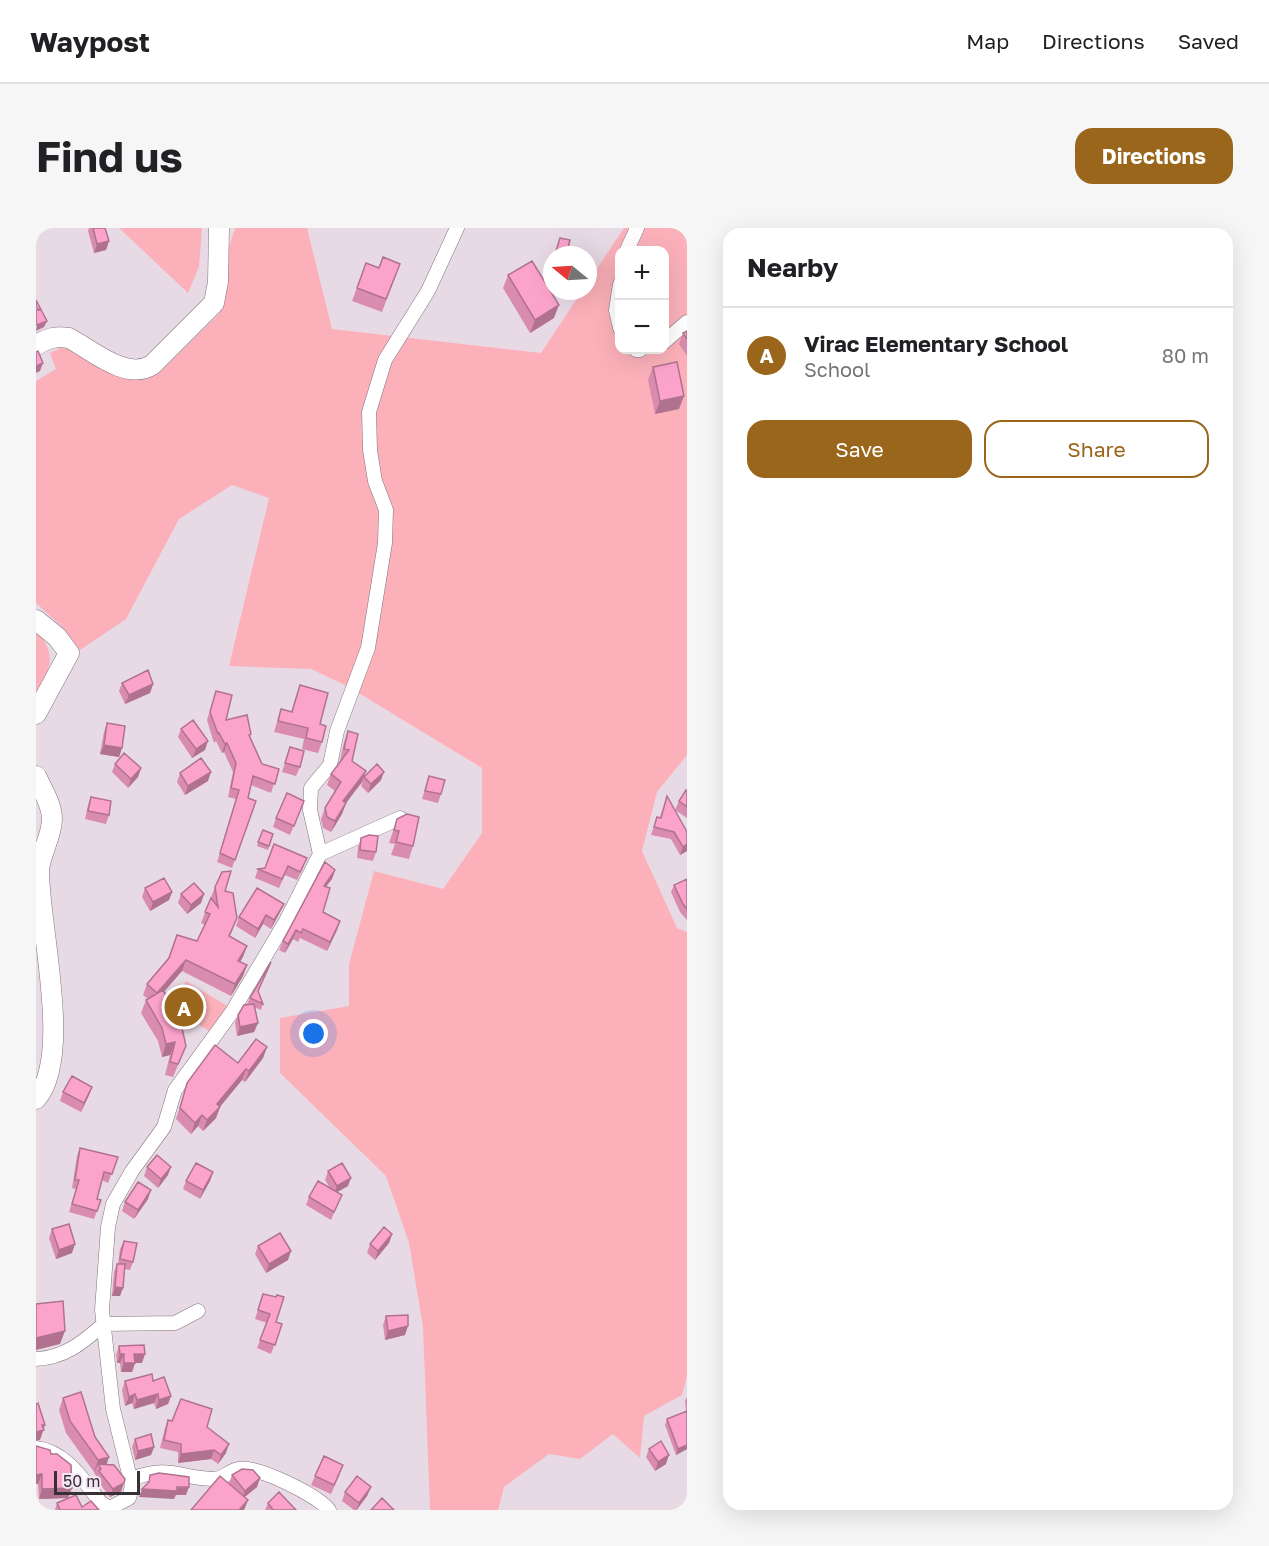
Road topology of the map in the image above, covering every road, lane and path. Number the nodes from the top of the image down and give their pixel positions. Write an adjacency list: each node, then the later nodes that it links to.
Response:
1 (219, 228): 7 (main road)
2 (457, 228): 12 (street)
3 (637, 228): 4 (street)
4 (629, 246)
5 (687, 321): 6 (street)
6 (669, 337)
7 (36, 345)
8 (36, 620): 9 (main road)
9 (36, 714)
10 (36, 776): 13 (main road)
11 (400, 818): 12 (street)
12 (320, 854): 15 (street)
13 (36, 1099)
14 (198, 1311): 15 (street)
15 (104, 1324): 16 (street); 18 (street)
16 (36, 1359)
17 (36, 1448): 19 (street)
18 (131, 1479): 19 (street); 20 (street)
19 (110, 1509)
20 (329, 1510)

